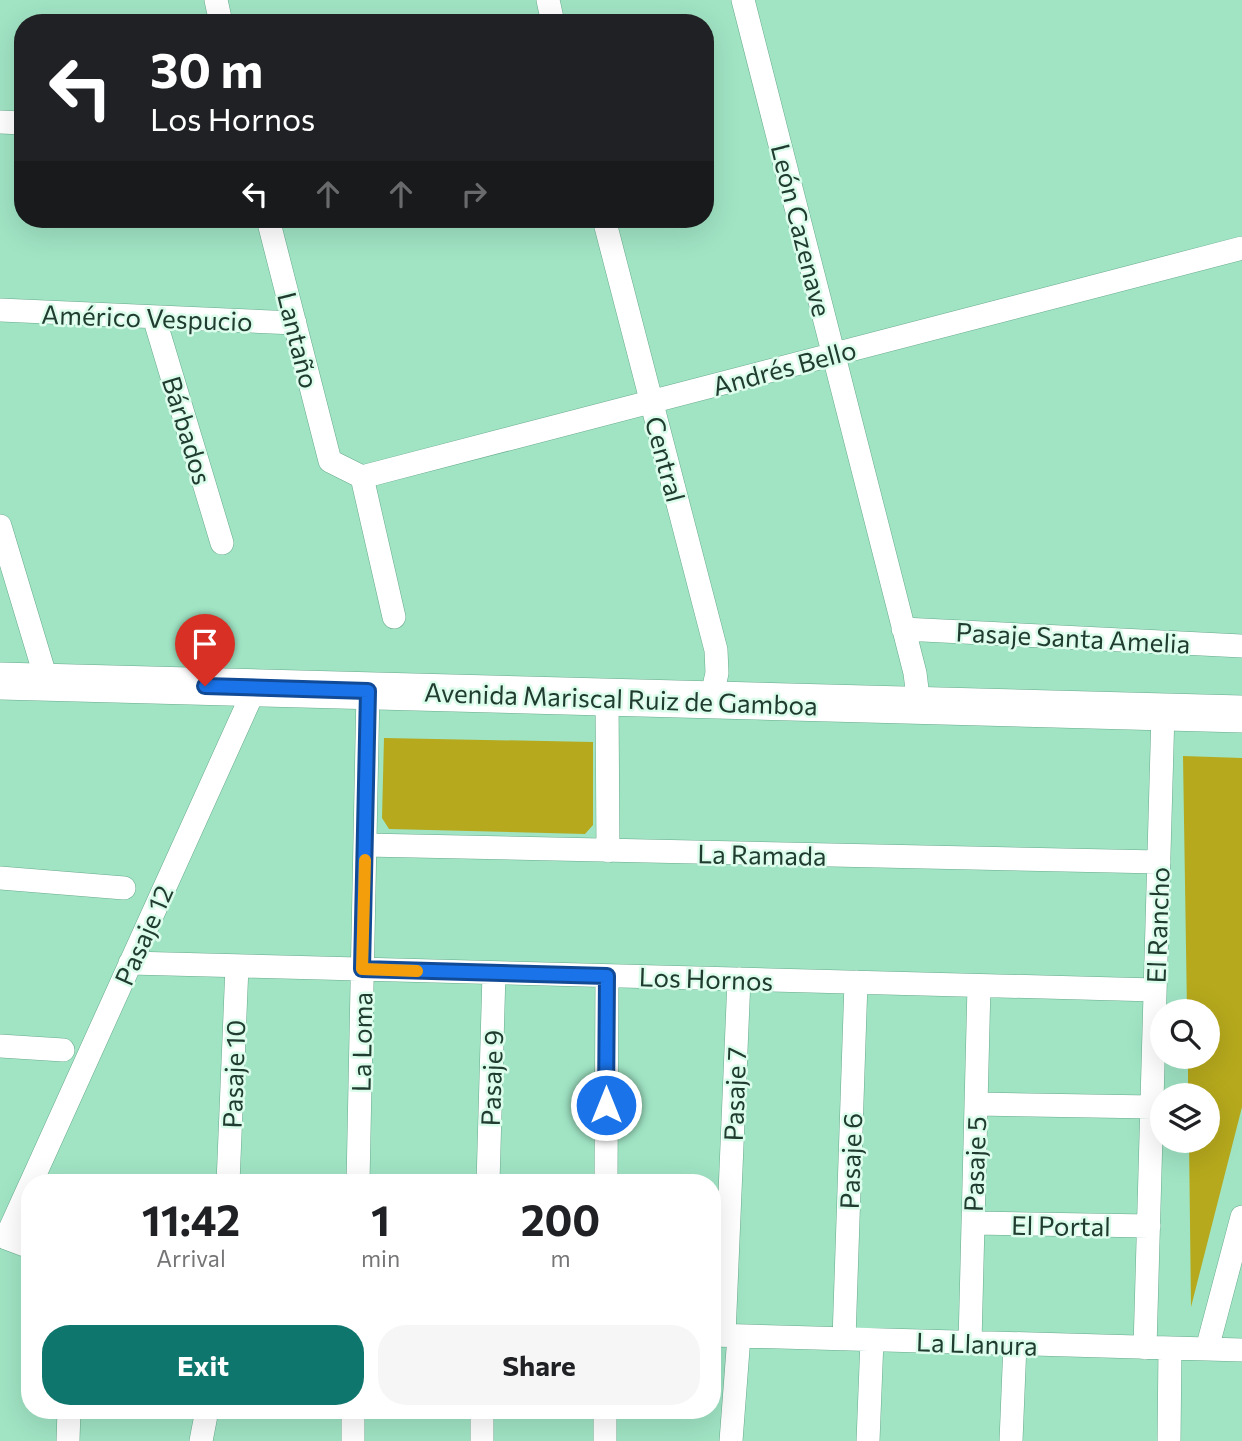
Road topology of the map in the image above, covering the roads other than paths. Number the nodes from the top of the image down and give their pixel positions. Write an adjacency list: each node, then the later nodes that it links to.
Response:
1 (743, 0): 8 (street, León Cazenave)
2 (270, 228): 7 (street, Lantaño)
3 (606, 228): 9 (street, Central)
4 (1242, 248): 8 (street, Andrés Bello)
5 (0, 310): 6 (street, Américo Vespucio)
6 (154, 317): 7 (street, Américo Vespucio); 12 (street, Bárbados)
7 (295, 323): 10 (street, Lantaño)
8 (833, 354): 9 (street, Andrés Bello); 14 (street, León Cazenave)
9 (651, 402): 10 (street, Andrés Bello); 21 (street, Central)
10 (362, 477): 13 (street)
11 (0, 526): 17 (street)
12 (222, 543)
13 (394, 617)
14 (903, 629): 15 (street, Pasaje Santa Amelia); 22 (street, León Cazenave)
15 (1242, 646)
16 (0, 681): 17 (main road, Avenida Mariscal Ruiz de Gamboa)
17 (47, 682): 18 (main road, Avenida Mariscal Ruiz de Gamboa)
18 (255, 688): 19 (main road, Avenida Mariscal Ruiz de Gamboa); 30 (street, Pasaje 12)
19 (368, 691): 20 (main road, Avenida Mariscal Ruiz de Gamboa); 25 (street, La Loma)
20 (607, 697): 21 (main road, Avenida Mariscal Ruiz de Gamboa); 26 (street)
21 (711, 700): 22 (main road, Avenida Mariscal Ruiz de Gamboa)
22 (919, 706): 23 (main road, Avenida Mariscal Ruiz de Gamboa)
23 (1163, 712): 24 (main road, Avenida Mariscal Ruiz de Gamboa); 27 (street, El Rancho)
24 (1242, 715)
25 (365, 845): 26 (street, La Ramada); 32 (street, La Loma)
26 (608, 851): 27 (street, La Ramada)
27 (1159, 862): 38 (street, El Rancho)
28 (0, 878): 29 (street)
29 (124, 888)
30 (130, 963): 31 (street, Los Hornos); 45 (street, Pasaje 12)
31 (237, 966): 32 (street, Los Hornos); 46 (street, Pasaje 10)
32 (362, 969): 33 (street, Los Hornos); 47 (street, La Loma)
33 (494, 973): 34 (street, Los Hornos); 48 (street, Pasaje 9)
34 (607, 976): 35 (street, Los Hornos); 49 (street)
35 (739, 979): 36 (street, Los Hornos); 55 (street, Pasaje 7)
36 (856, 982): 37 (street, Los Hornos); 56 (street, Pasaje 6)
37 (979, 986): 38 (street, Los Hornos); 42 (street, Pasaje 5)
38 (1155, 990): 41 (street, El Rancho)
39 (0, 1046): 40 (street)
40 (63, 1050)
41 (1153, 1083)
42 (976, 1104): 43 (street); 52 (street, Pasaje 5)
43 (1150, 1107)
44 (1151, 1153): 53 (street, El Rancho)
45 (35, 1174)
46 (229, 1174)
47 (358, 1174)
48 (488, 1174)
49 (606, 1174)
50 (21, 1204): 54 (street, Pasaje 12)
51 (1242, 1217): 62 (street)
52 (973, 1223): 53 (street, El Portal); 58 (street, Pasaje 5)
53 (1149, 1226): 60 (street, El Rancho)
54 (21, 1244)
55 (725, 1335): 56 (street, La Llanura); 74 (street, Pasaje 7)
56 (844, 1339): 57 (street, La Llanura)
57 (872, 1339): 58 (street, La Llanura); 75 (street)
58 (970, 1343): 59 (street, La Llanura)
59 (1015, 1344): 60 (street, La Llanura); 76 (street)
60 (1145, 1348): 61 (street, La Llanura)
61 (1170, 1348): 62 (street, La Llanura); 77 (street)
62 (1207, 1349): 63 (street, La Llanura)
63 (1242, 1350)
64 (69, 1419): 69 (street)
65 (205, 1419): 70 (street)
66 (354, 1419): 71 (street)
67 (482, 1419): 72 (street)
68 (605, 1419): 73 (street)
69 (68, 1441)
70 (201, 1441)
71 (353, 1441)
72 (482, 1441)
73 (605, 1441)
74 (731, 1441)
75 (869, 1441)
76 (1011, 1441)
77 (1169, 1441)

